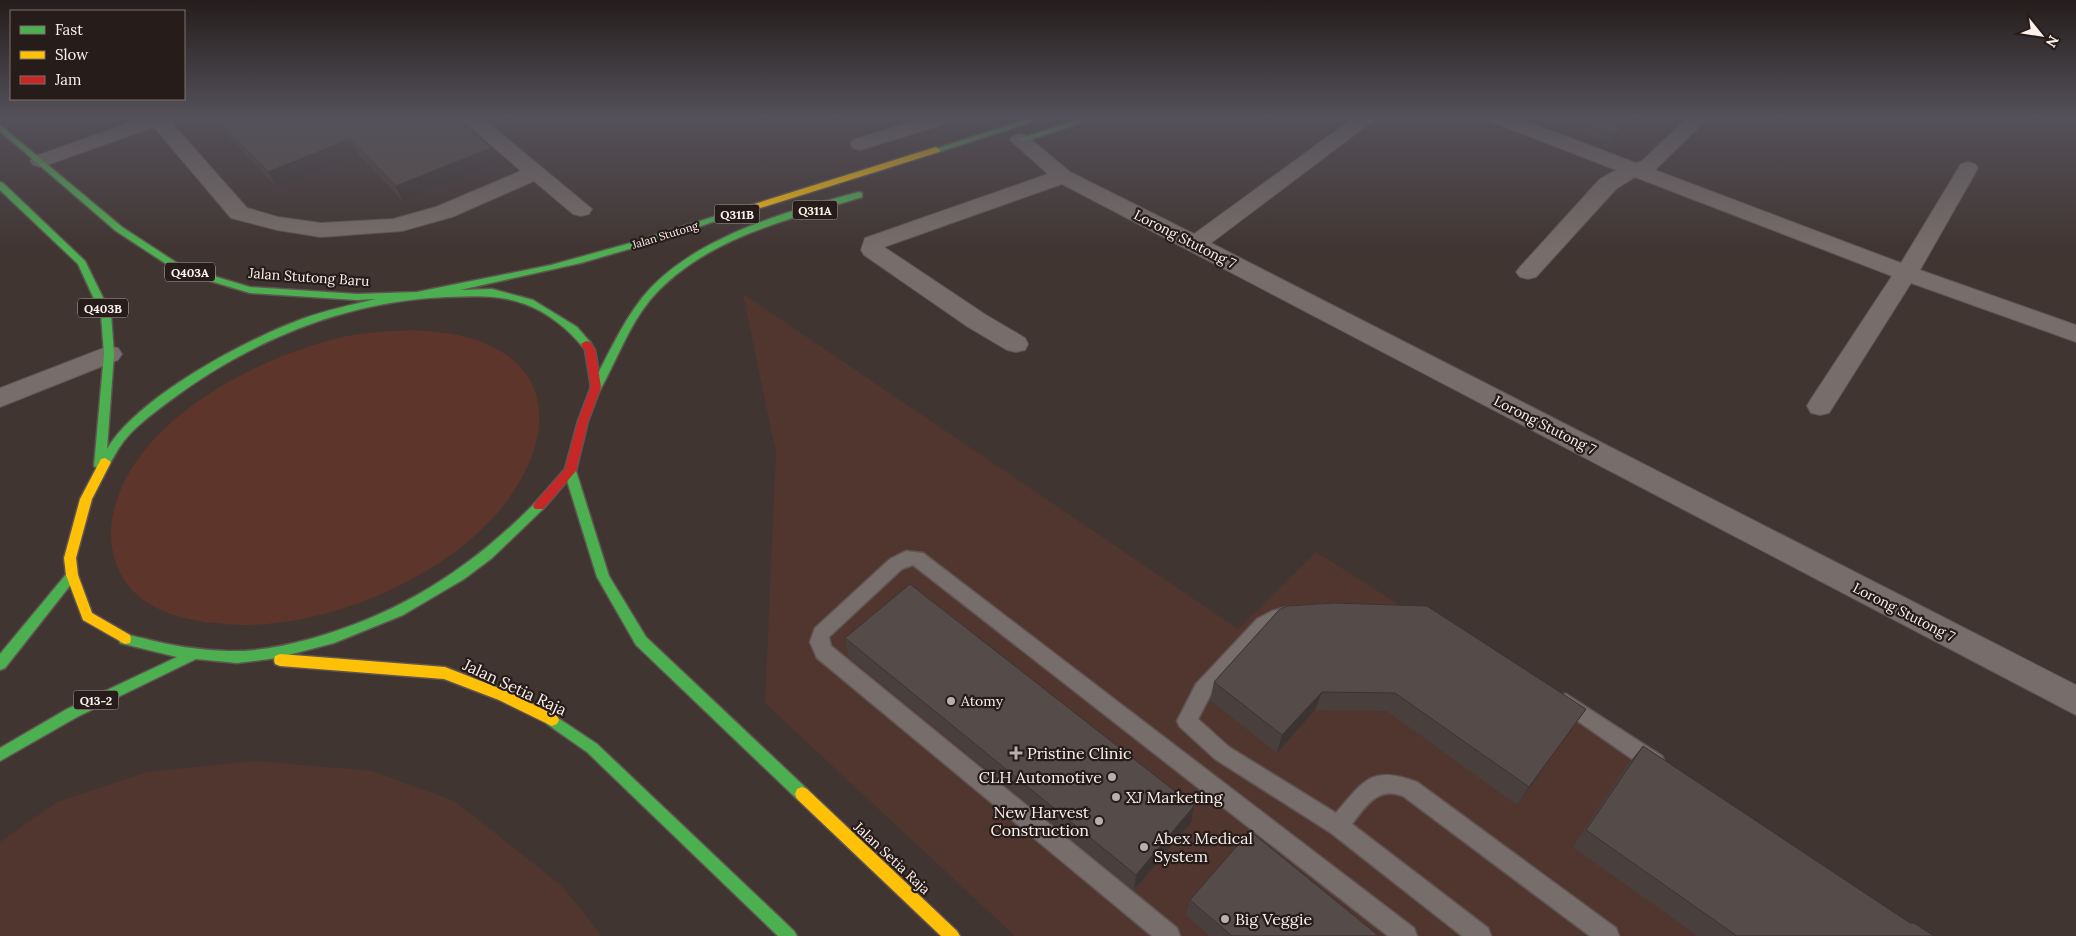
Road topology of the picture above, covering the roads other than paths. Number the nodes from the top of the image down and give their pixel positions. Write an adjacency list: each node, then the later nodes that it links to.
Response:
1 (41, 161): 19 (main road, Jalan Stutong Baru / Q403A)
2 (195, 161): 11 (street)
3 (522, 161): 11 (street)
4 (903, 161): 19 (main road, Jalan Stutong / Q311B)
5 (1042, 161): 12 (street, Lorong Stutong 7)
6 (1308, 161): 16 (street)
7 (1612, 161): 10 (street)
8 (1654, 161): 10 (street)
9 (1968, 168): 18 (street)
10 (1637, 170): 17 (street); 18 (street)
11 (536, 172): 15 (street)
12 (1064, 176): 16 (street, Lorong Stutong 7); 21 (street)
13 (0, 185): 22 (main road, Q403B)
14 (870, 191): 23 (main road, Jalan Stutong / Q311A)
15 (581, 209)
16 (1195, 244): 34 (street, Lorong Stutong 7)
17 (1528, 272)
18 (1906, 273): 20 (street); 25 (street)
19 (428, 293): 23 (main road); 26 (main road)
20 (2076, 334)
21 (1016, 344)
22 (109, 354): 24 (street); 26 (main road, Q403B)
23 (596, 387): 27 (main road, Jalan Stutong)
24 (0, 398)
25 (1820, 406)
26 (100, 470): 28 (main road)
27 (570, 472): 31 (main road); 40 (main road, Jalan Setia Raja)
28 (72, 575): 30 (main road); 32 (main road)
29 (1304, 614): 37 (lane)
30 (197, 653): 31 (main road); 35 (main road, Q13-2)
31 (237, 657): 39 (main road, Jalan Setia Raja)
32 (0, 664)
33 (1555, 694): 36 (lane)
34 (2076, 700)
35 (0, 755)
36 (1669, 773)
37 (1338, 826): 42 (lane); 43 (lane)
38 (1164, 934): 41 (lane)
39 (788, 936)
40 (952, 936)
41 (1406, 936)
42 (1480, 936)
43 (1608, 936)

